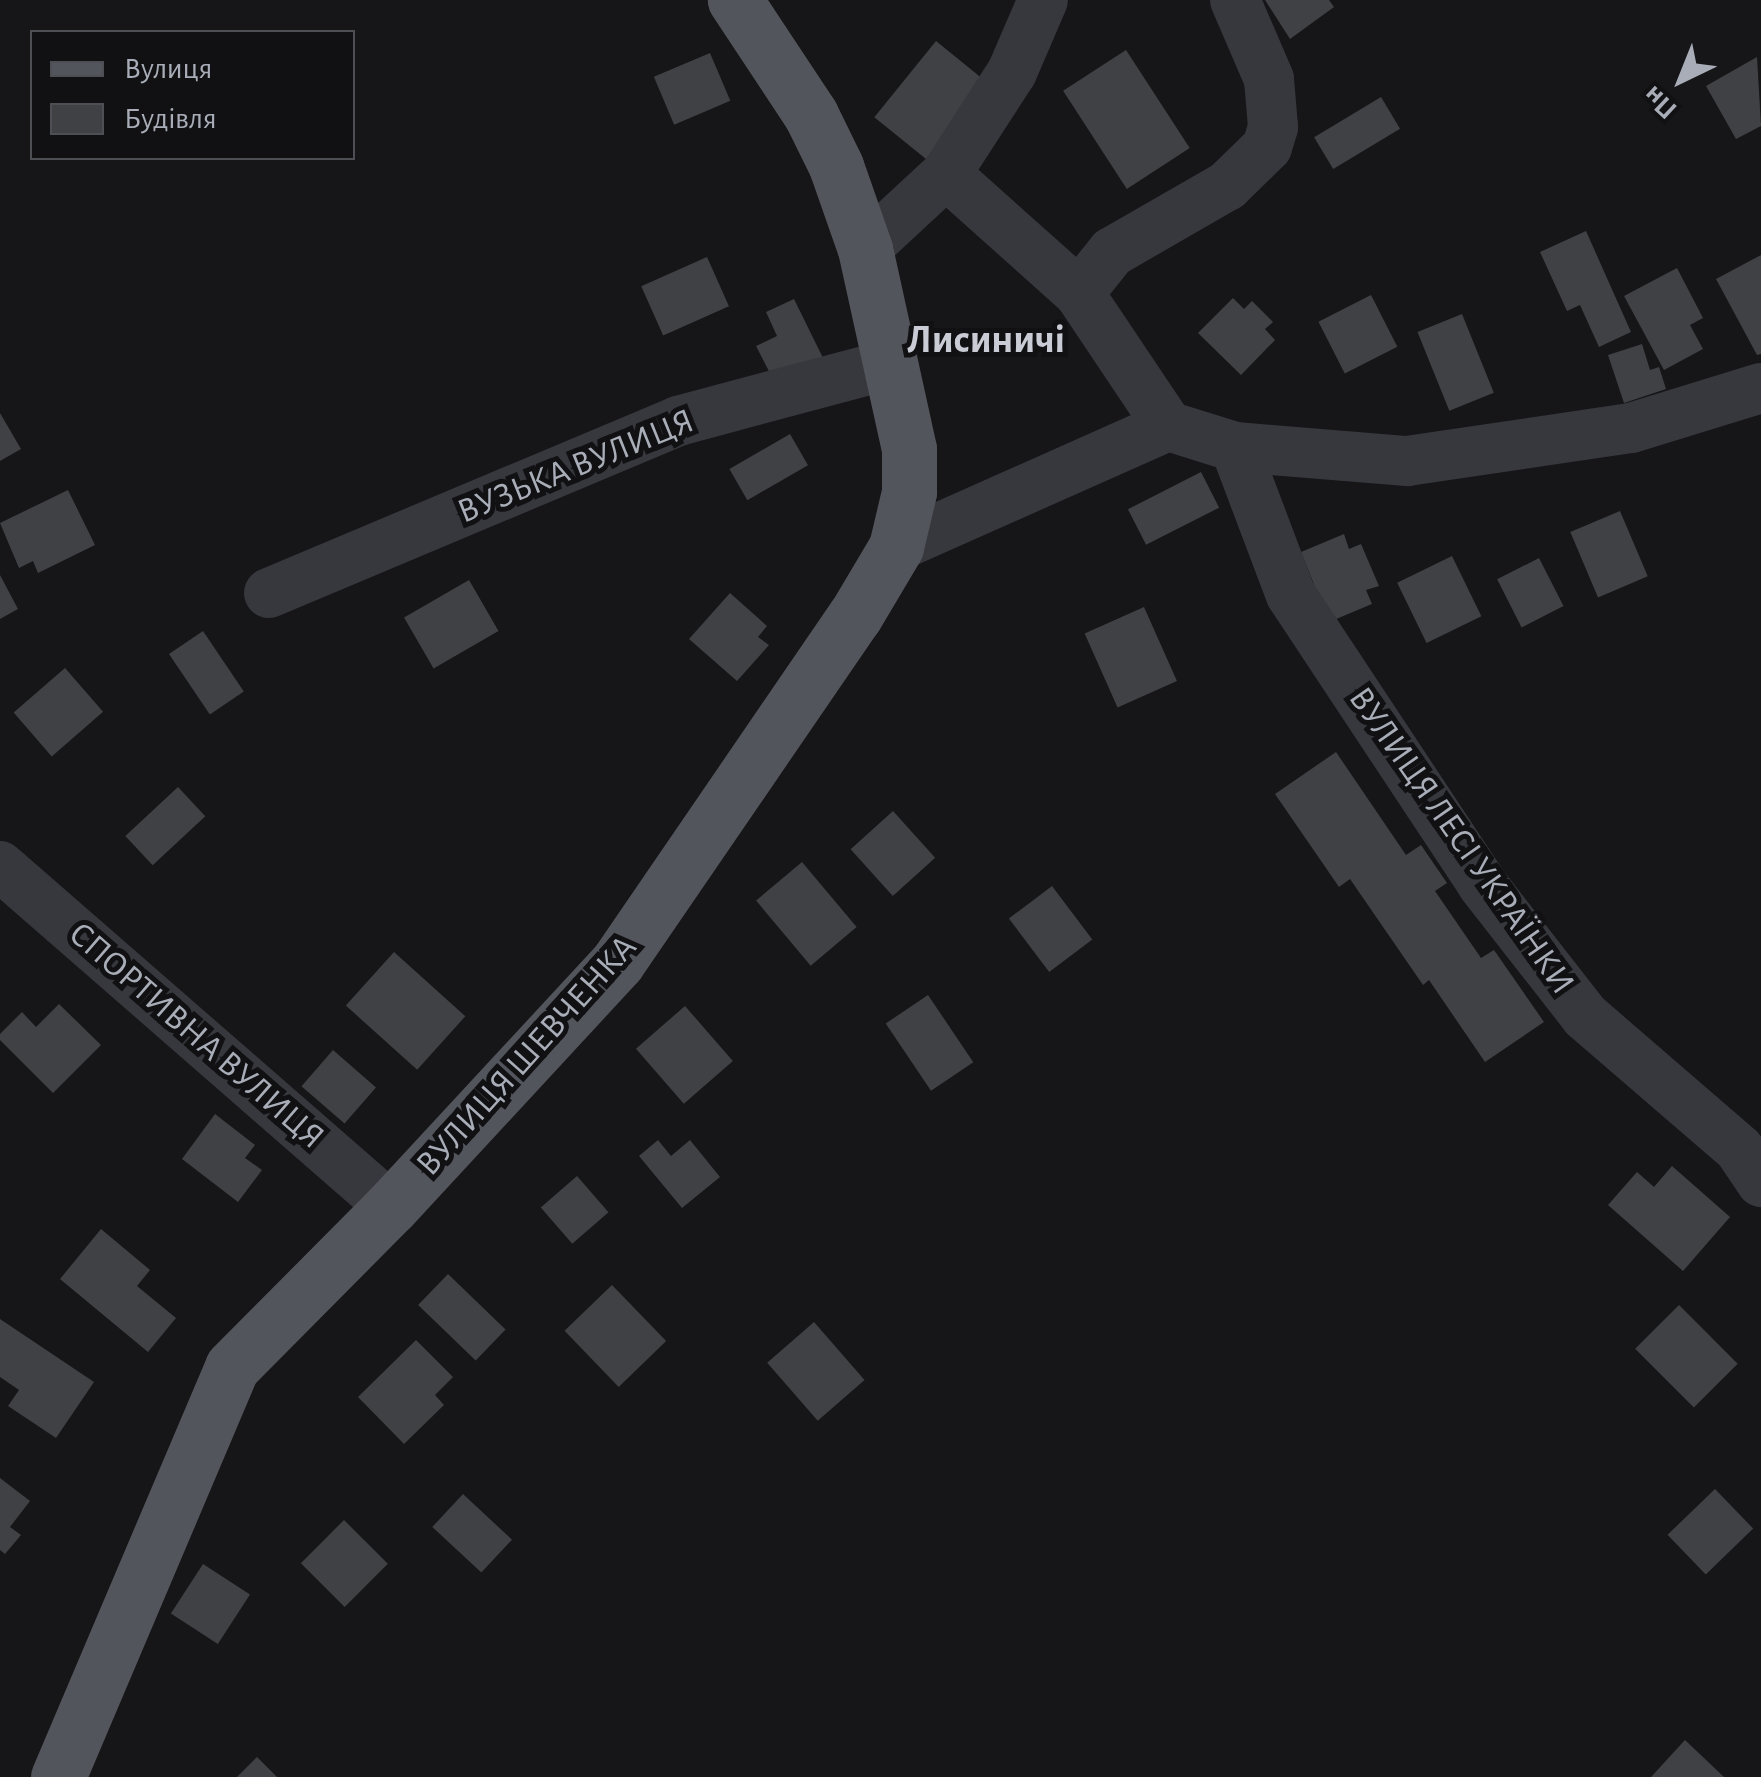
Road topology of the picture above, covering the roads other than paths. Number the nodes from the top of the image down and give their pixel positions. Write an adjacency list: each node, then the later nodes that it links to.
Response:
1 (736, 0): 5 (main road, ВУЛИЦЯ ШЕВЧЕНКА)
2 (1043, 0): 4 (street)
3 (1235, 0): 6 (street)
4 (946, 174): 5 (street); 6 (street)
5 (865, 248): 7 (main road, ВУЛИЦЯ ШЕВЧЕНКА)
6 (1079, 293): 9 (street)
7 (891, 364): 11 (main road, ВУЛИЦЯ ШЕВЧЕНКА); 12 (street, ВУЗЬКА ВУЛИЦЯ)
8 (1761, 388): 10 (street)
9 (1168, 426): 10 (street); 11 (street)
10 (1236, 447): 14 (street, ВУЛИЦЯ ЛЕСІ УКРАЇНКИ)
11 (896, 547): 15 (main road, ВУЛИЦЯ ШЕВЧЕНКА)
12 (270, 593)
13 (0, 866): 15 (street, СПОРТИВНА ВУЛИЦЯ)
14 (1761, 1182)
15 (391, 1207): 16 (main road, ВУЛИЦЯ ШЕВЧЕНКА)
16 (72, 1769)

